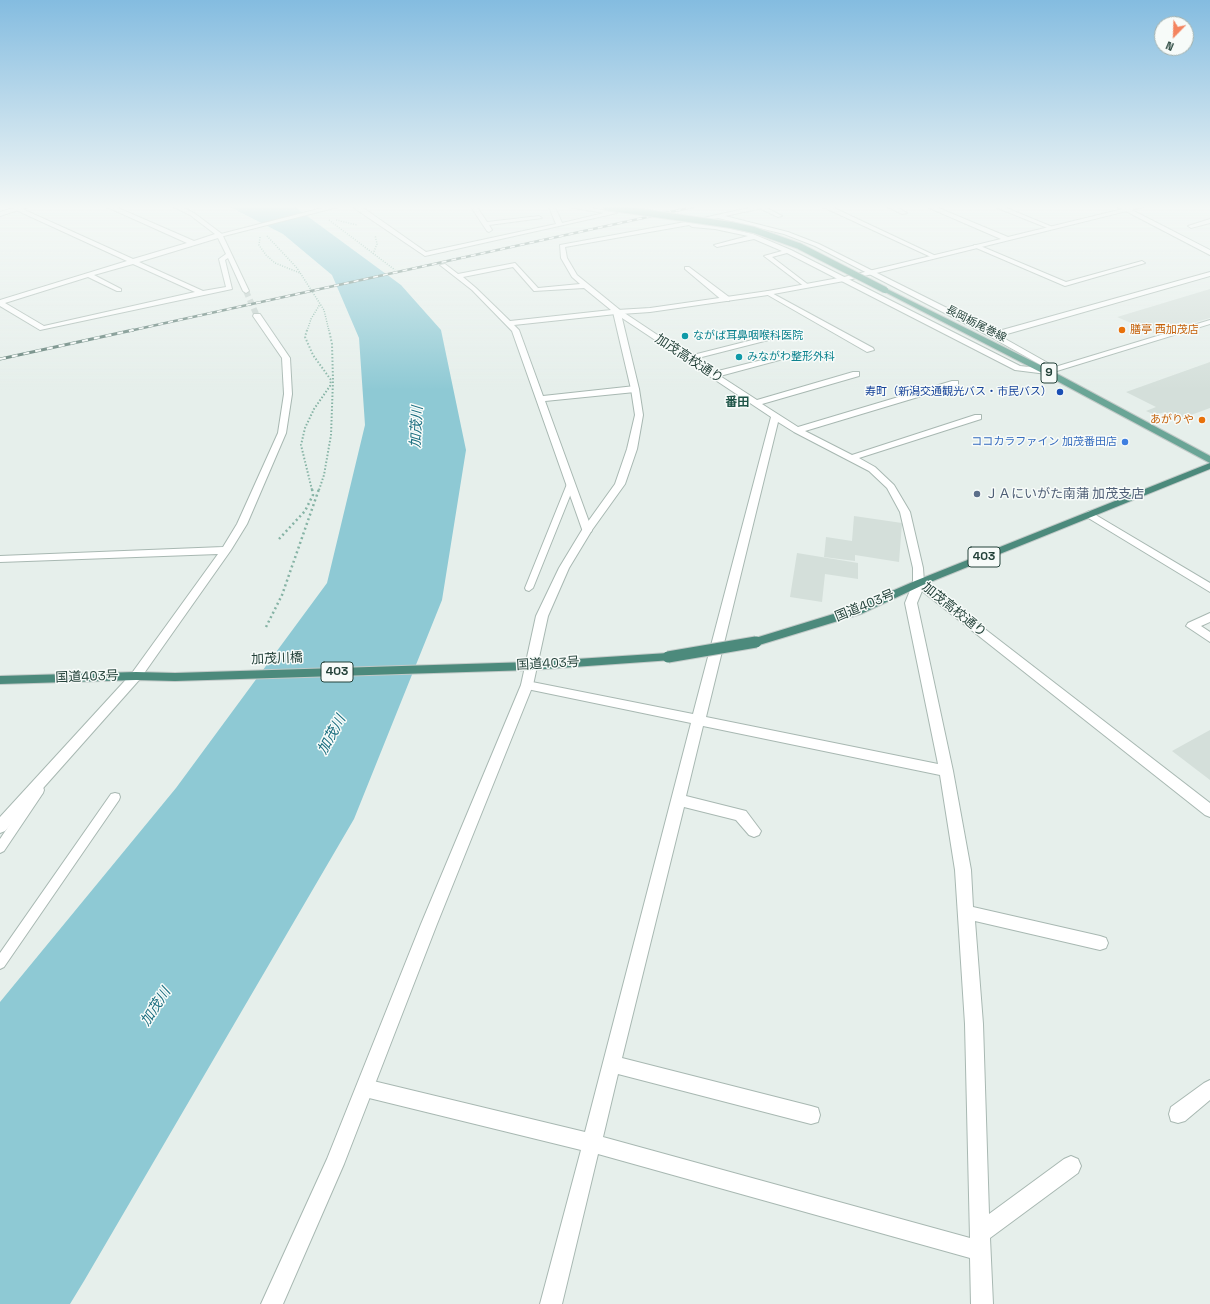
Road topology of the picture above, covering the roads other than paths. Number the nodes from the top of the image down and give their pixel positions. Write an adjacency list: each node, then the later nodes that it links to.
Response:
1 (111, 268): 19 (street)
2 (148, 268): 26 (street)
3 (224, 268): 26 (street)
4 (236, 268): 25 (street)
5 (447, 268): 20 (street)
6 (500, 268): 20 (street)
7 (517, 268): 22 (street)
8 (569, 268): 22 (street, 加茂高校通り)
9 (687, 268): 28 (street)
10 (783, 268): 23 (street)
11 (822, 268): 21 (street)
12 (842, 268): 39 (main road, 長岡栃尾巻線 / 9, bridge)
13 (862, 268): 17 (street)
14 (886, 268): 17 (street)
15 (1027, 268): 16 (street)
16 (1124, 268)
17 (870, 272): 21 (street); 35 (street)
18 (1210, 274): 35 (street)
19 (88, 275): 24 (street); 29 (street)
20 (457, 276): 33 (street)
21 (844, 279): 23 (street); 39 (street)
22 (585, 286): 30 (street, 加茂高校通り)
23 (807, 286): 27 (street)
24 (119, 290)
25 (246, 291)
26 (202, 293): 29 (street)
27 (768, 293): 28 (street); 36 (street)
28 (726, 299): 30 (street)
29 (0, 303)
30 (617, 312): 33 (street); 38 (street, 加茂高校通り); 43 (street)
31 (257, 316): 55 (street)
32 (1210, 322): 39 (street)
33 (509, 323): 44 (street)
34 (785, 333): 38 (street)
35 (994, 335): 39 (street)
36 (870, 350)
37 (795, 353): 41 (street)
38 (689, 358): 41 (street, 加茂高校通り)
39 (1051, 371): 50 (main road, 長岡栃尾巻線 / 9)
40 (856, 374): 45 (street)
41 (713, 375): 45 (street, 加茂高校通り)
42 (955, 383): 48 (street)
43 (635, 389): 44 (street); 54 (street)
44 (540, 399): 52 (street)
45 (755, 403): 46 (street, 加茂高校通り)
46 (775, 417): 48 (street, 加茂高校通り); 68 (street)
47 (978, 417): 49 (street)
48 (797, 430): 49 (street, 加茂高校通り)
49 (850, 458): 57 (street, 加茂高校通り)
50 (1210, 460)
51 (1210, 466): 53 (highway, 国道403号 / 403)
52 (570, 486): 54 (street); 58 (lane)
53 (1089, 514): 57 (highway, 国道403号 / 403); 59 (street)
54 (587, 530): 62 (street)
55 (226, 550): 56 (street); 64 (street)
56 (0, 559)
57 (919, 583): 62 (highway, 国道403号 / 403, bridge); 70 (street); 73 (street, 加茂高校通り)
58 (528, 588)
59 (1210, 588)
60 (1210, 617): 61 (street)
61 (1210, 638)
62 (531, 666): 63 (highway, 国道403号 / 403); 67 (street)
63 (499, 667): 65 (highway, 加茂川橋 / 403)
64 (136, 676): 65 (highway, 国道403号 / 403); 66 (highway, 国道403号 / 403); 69 (street)
65 (175, 677)
66 (0, 680)
67 (527, 685): 68 (street); 81 (street)
68 (698, 721): 70 (street); 72 (street)
69 (57, 764): 74 (street); 76 (lane)
70 (946, 770): 77 (street)
71 (115, 797): 79 (lane)
72 (679, 800): 75 (street); 80 (street)
73 (1210, 812)
74 (0, 827)
75 (754, 831)
76 (0, 848)
77 (966, 912): 78 (street); 87 (street)
78 (1100, 943)
79 (0, 963)
80 (612, 1064): 84 (street); 85 (street)
81 (365, 1088): 85 (street); 88 (street)
82 (1210, 1090): 83 (street)
83 (1178, 1114)
84 (811, 1115)
85 (592, 1143): 87 (street); 89 (street)
86 (1071, 1166): 87 (street)
87 (981, 1242): 90 (street)
88 (272, 1304)
89 (551, 1304)
90 (982, 1304)

